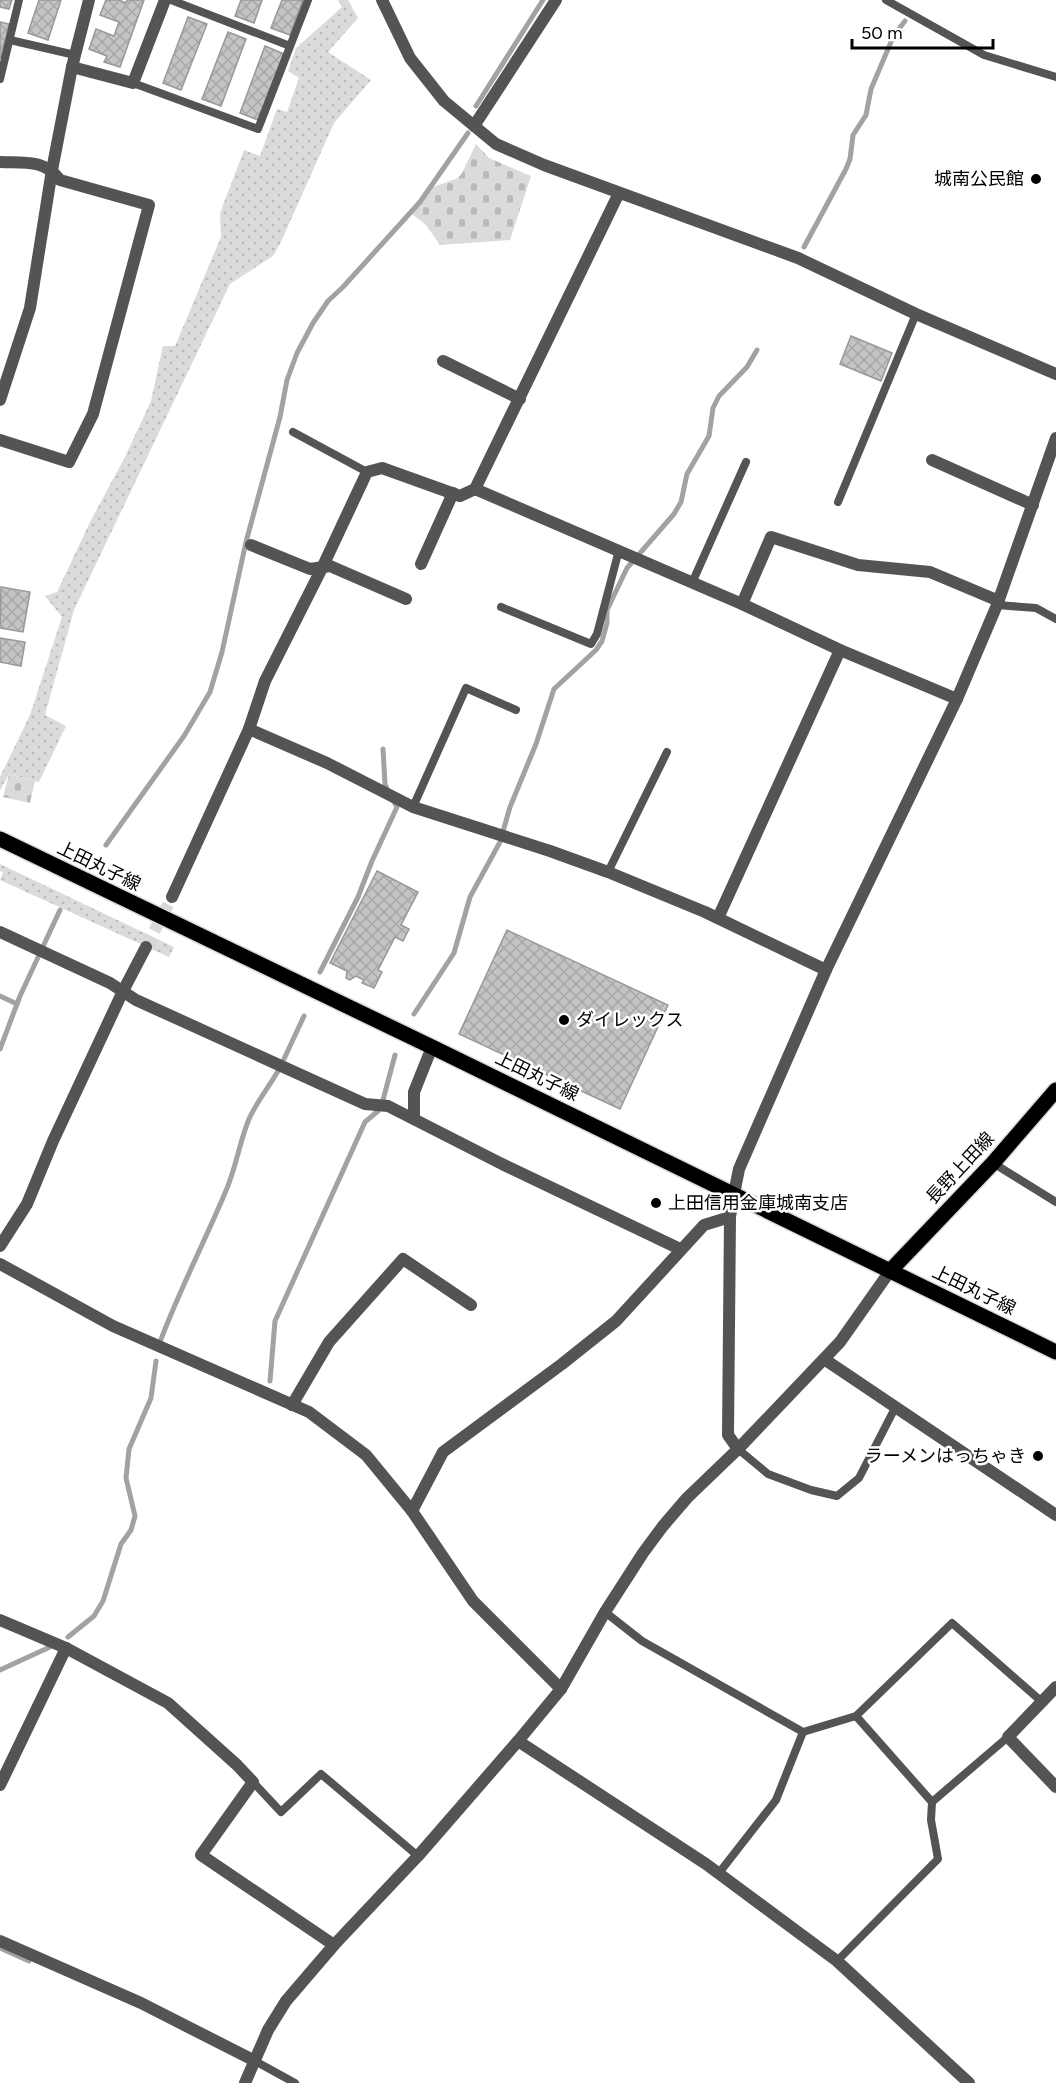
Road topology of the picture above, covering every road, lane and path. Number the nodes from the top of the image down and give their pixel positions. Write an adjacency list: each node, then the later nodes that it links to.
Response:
1 (19, 0): 9 (lane)
2 (89, 0): 11 (street)
3 (165, 0): 14 (street)
4 (171, 0): 10 (lane)
5 (308, 0): 10 (lane)
6 (382, 0): 15 (street)
7 (556, 0): 15 (street)
8 (886, 0): 12 (lane)
9 (10, 40): 11 (lane); 13 (lane)
10 (290, 46): 14 (lane)
11 (73, 61): 14 (street); 17 (street)
12 (1056, 77)
13 (0, 79)
14 (133, 83)
15 (474, 126): 18 (street)
16 (0, 162): 17 (street)
17 (52, 170): 22 (street); 26 (street)
18 (619, 192): 19 (street); 23 (street)
19 (916, 314): 21 (street); 32 (lane)
20 (443, 361): 23 (street)
21 (1056, 374)
22 (1, 396)
23 (520, 399): 30 (street)
24 (293, 432): 29 (lane)
25 (1056, 438): 33 (street)
26 (0, 440)
27 (932, 460): 33 (street)
28 (746, 462): 38 (lane)
29 (367, 472): 31 (street); 37 (street)
30 (475, 489): 31 (street); 35 (street)
31 (453, 493): 36 (street)
32 (838, 502)
33 (1033, 506): 40 (street)
34 (251, 545): 37 (street)
35 (620, 550): 38 (street); 42 (lane)
36 (421, 564)
37 (322, 568): 39 (street); 47 (street)
38 (692, 583): 41 (street)
39 (406, 600)
40 (998, 603): 41 (street); 43 (lane); 45 (street)
41 (742, 604): 44 (street)
42 (501, 607)
43 (1056, 619)
44 (840, 650): 45 (street); 53 (street)
45 (957, 699): 56 (street)
46 (516, 710): 49 (lane)
47 (249, 729): 49 (street); 52 (street)
48 (667, 752): 51 (lane)
49 (413, 807): 51 (street)
50 (0, 839): 58 (main road, 上田丸子線)
51 (608, 872): 53 (street)
52 (172, 897)
53 (718, 918): 56 (street)
54 (0, 932): 57 (street)
55 (146, 947): 57 (street)
56 (826, 970): 62 (street)
57 (123, 991): 60 (street); 65 (street)
58 (432, 1047): 60 (street); 62 (main road, 上田丸子線)
59 (1056, 1090): 61 (main road, 長野上田線)
60 (414, 1119): 66 (street)
61 (993, 1163): 63 (lane); 68 (main road, 長野上田線)
62 (735, 1194): 64 (street); 68 (main road, 上田丸子線)
63 (1056, 1202)
64 (730, 1217): 66 (street); 74 (street)
65 (0, 1246)
66 (680, 1249): 75 (street)
67 (0, 1264): 72 (street)
68 (890, 1271): 70 (main road, 上田丸子線); 71 (street)
69 (471, 1305): 72 (street)
70 (1056, 1352)
71 (824, 1359): 73 (street); 74 (street)
72 (292, 1406): 75 (street)
73 (896, 1408): 74 (lane); 76 (street)
74 (738, 1449): 77 (street)
75 (412, 1511): 81 (street)
76 (1056, 1515)
77 (604, 1612): 81 (street); 84 (lane)
78 (0, 1620): 79 (street)
79 (66, 1648): 87 (street); 88 (street)
80 (1056, 1687): 82 (street)
81 (561, 1689): 86 (street)
82 (1041, 1701): 83 (lane); 85 (street)
83 (856, 1716): 84 (lane); 90 (lane)
84 (803, 1732): 92 (lane)
85 (1008, 1737): 89 (street); 90 (lane)
86 (518, 1741): 91 (street); 92 (street)
87 (253, 1782): 91 (lane); 94 (street)
88 (0, 1785)
89 (1056, 1787)
90 (932, 1803): 95 (lane)
91 (418, 1856): 94 (street)
92 (719, 1873): 95 (street)
93 (0, 1941): 96 (street)
94 (334, 1945): 96 (street)
95 (837, 1961): 99 (street)
96 (255, 2061): 97 (street); 98 (lane)
97 (245, 2083)
98 (295, 2083)
99 (969, 2083)

